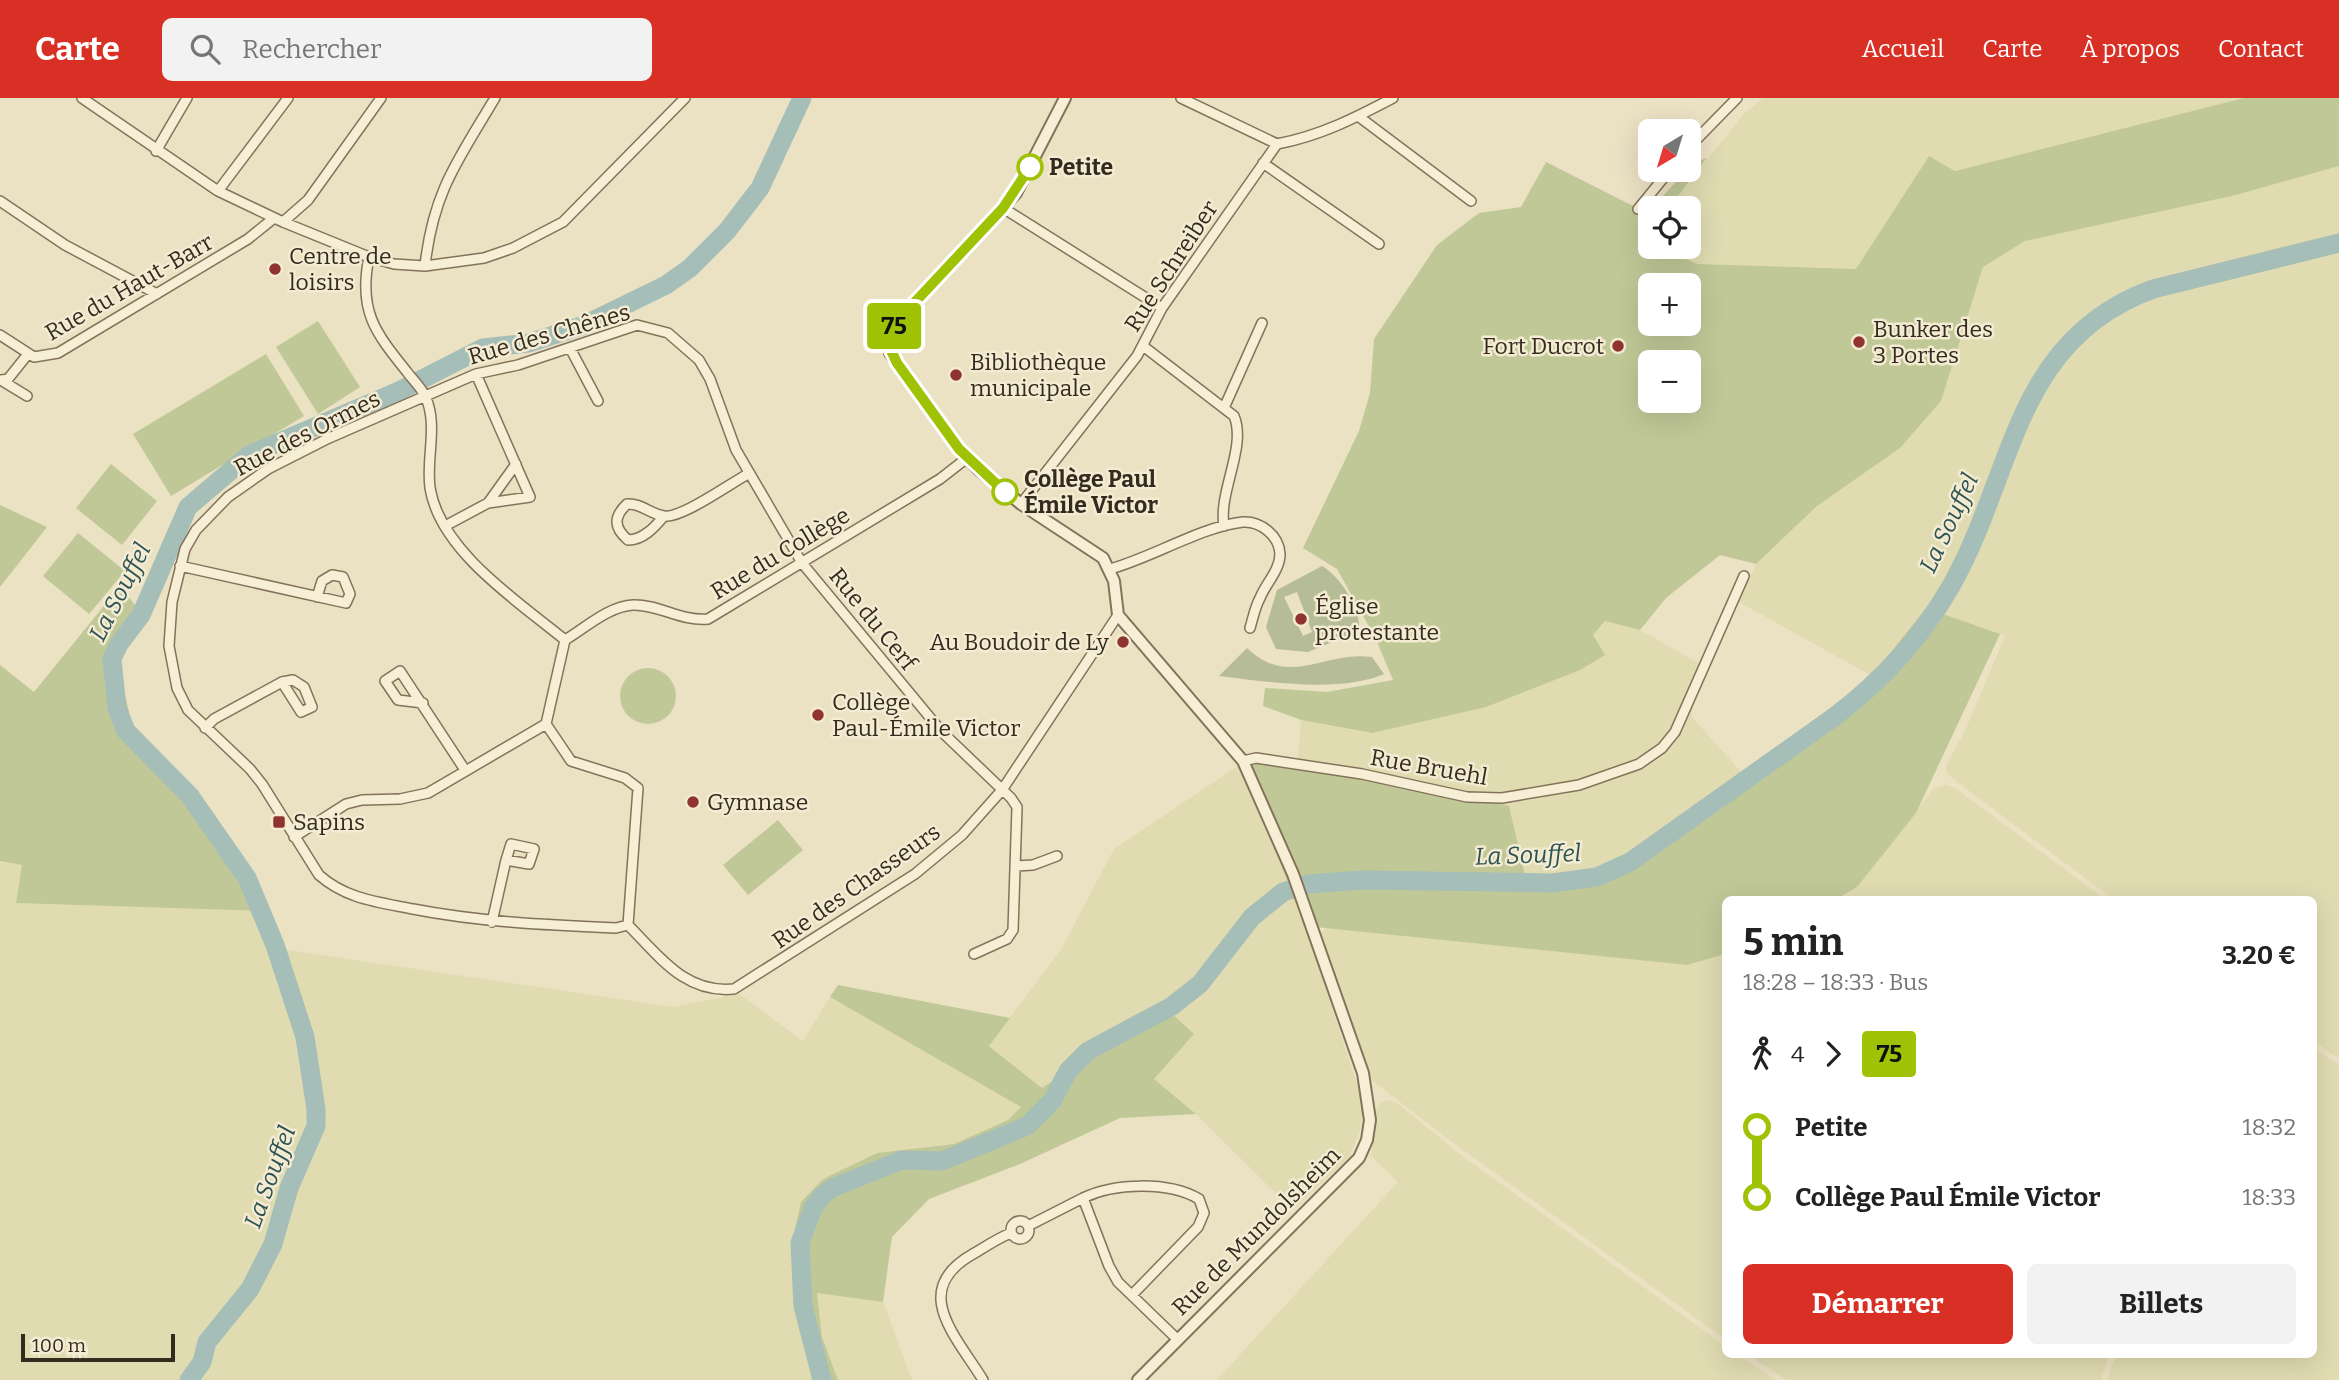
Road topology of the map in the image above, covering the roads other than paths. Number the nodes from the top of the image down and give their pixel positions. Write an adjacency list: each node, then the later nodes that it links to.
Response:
1 (83, 98): 14 (street)
2 (187, 98): 14 (street)
3 (288, 98): 17 (street)
4 (381, 98): 22 (street, Rue du Haut-Barr)
5 (495, 98): 25 (street)
6 (685, 98): 25 (street)
7 (1065, 98): 21 (street)
8 (1181, 98): 13 (street)
9 (1737, 98): 12 (street)
10 (1391, 99): 11 (street)
11 (1358, 116): 13 (street); 20 (street)
12 (1701, 135)
13 (1277, 144): 15 (street, Rue Schreiber)
14 (156, 151): 17 (street)
15 (1263, 163): 23 (street); 27 (street, Rue Schreiber)
16 (1660, 182): 18 (street)
17 (218, 191): 22 (street)
18 (1649, 196)
19 (0, 201): 26 (street)
20 (1471, 201)
21 (1003, 208): 27 (street); 39 (street)
22 (278, 220): 24 (street); 26 (street, Rue du Haut-Barr)
23 (1380, 244)
24 (369, 257): 25 (street); 35 (street)
25 (425, 266)
26 (156, 294): 32 (street, Rue du Haut-Barr)
27 (1162, 308): 30 (street, Rue Schreiber)
28 (1262, 323): 38 (street)
29 (0, 335): 32 (street, Rue du Haut-Barr)
30 (1143, 346): 38 (street); 43 (street, Rue Schreiber)
31 (570, 348): 33 (street, Rue des Chênes); 37 (street); 41 (street, Rue des Chênes)
32 (28, 354): 34 (street)
33 (476, 374): 35 (street, Rue des Chênes); 40 (street)
34 (1, 380): 36 (street)
35 (425, 395): 46 (street); 48 (street, Rue des Ormes)
36 (27, 396)
37 (598, 401)
38 (1224, 408): 45 (street)
39 (967, 458): 43 (street); 47 (street, Rue du Collège)
40 (516, 464): 42 (street); 42 (street)
41 (748, 474): 44 (street); 47 (street, Rue des Chênes)
42 (488, 503): 46 (street)
43 (1021, 504): 49 (street)
44 (664, 516): 44 (street)
45 (1224, 526): 49 (street); 53 (street)
46 (445, 527): 54 (street)
47 (803, 563): 54 (street, Rue du Collège); 61 (street, Rue du Cerf)
48 (180, 566): 51 (street); 58 (street, Rue des Ormes)
49 (1110, 569): 52 (street)
50 (1744, 576): 59 (street, Rue Bruehl)
51 (317, 597)
52 (1118, 615): 59 (street, Rue de Mundolsheim); 61 (street, Rue des Chasseurs)
53 (1250, 628)
54 (565, 640): 57 (street)
55 (282, 682): 58 (street)
56 (423, 703): 60 (street)
57 (546, 724): 60 (street); 67 (street)
58 (205, 728): 62 (street, Rue des Ormes)
59 (1243, 761): 71 (street, Rue de Mundolsheim)
60 (466, 770): 62 (street)
61 (1002, 790): 65 (street, Rue du Cerf); 67 (street, Rue des Chasseurs)
62 (294, 837): 66 (street, Rue des Ormes)
63 (1057, 856): 65 (street)
64 (506, 860): 66 (street)
65 (1016, 866): 68 (street, Rue du Cerf)
66 (492, 922): 67 (street, Rue des Ormes)
67 (628, 925)
68 (974, 954)
69 (1083, 1198): 70 (street); 70 (street); 72 (street)
70 (1132, 1295): 71 (street)
71 (1177, 1339): 73 (street, Rue de Mundolsheim)
72 (983, 1380)
73 (1138, 1380)

